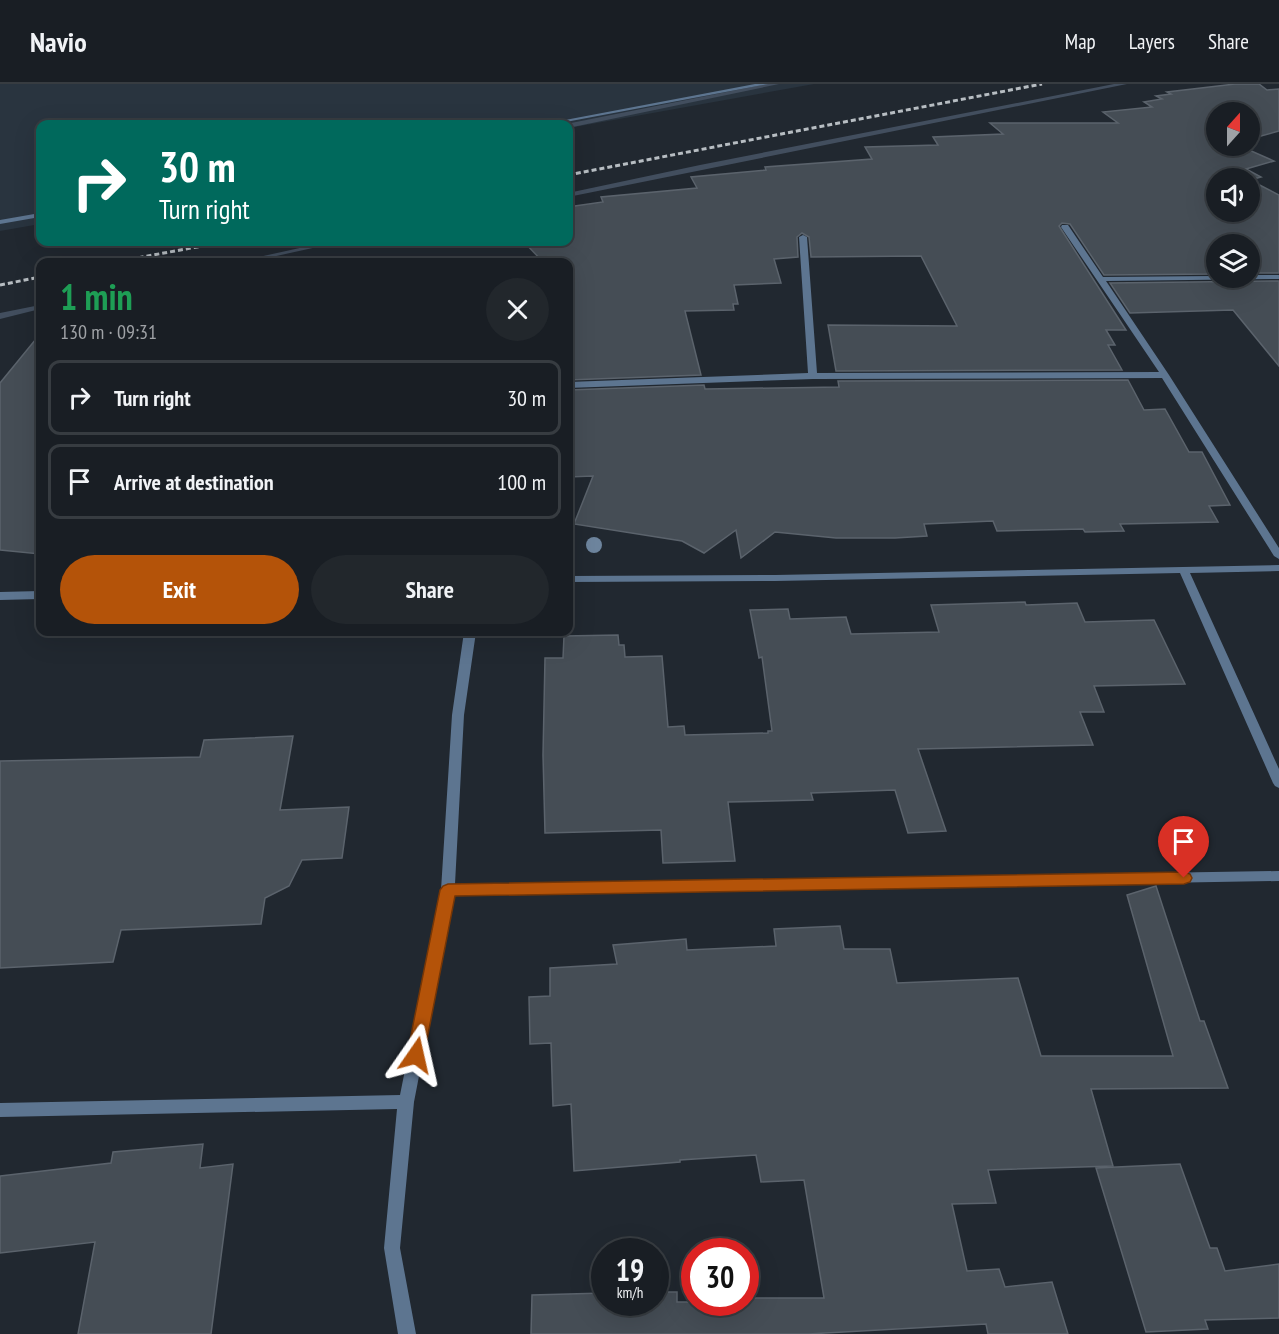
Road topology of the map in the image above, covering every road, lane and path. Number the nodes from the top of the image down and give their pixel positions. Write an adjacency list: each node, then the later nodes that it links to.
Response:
1 (713, 84): 3 (street)
2 (765, 84): 3 (street)
3 (663, 103): 4 (street)
4 (569, 120)
5 (36, 216): 6 (street)
6 (0, 222)
7 (1065, 226): 12 (street)
8 (803, 237): 14 (street)
9 (1279, 277): 11 (street)
10 (1206, 278): 12 (street)
11 (1260, 278)
12 (1101, 279): 13 (street)
13 (1165, 375): 14 (street); 16 (street)
14 (813, 376): 15 (street)
15 (573, 385)
16 (1279, 556)
17 (1279, 568): 18 (street)
18 (1184, 571): 19 (street); 23 (street)
19 (573, 579)
20 (36, 595): 21 (street)
21 (0, 596)
22 (469, 636): 25 (street)
23 (1279, 783)
24 (1279, 876): 25 (street)
25 (448, 890): 26 (street)
26 (406, 1102): 27 (street); 28 (street)
27 (0, 1110)
28 (407, 1334)

